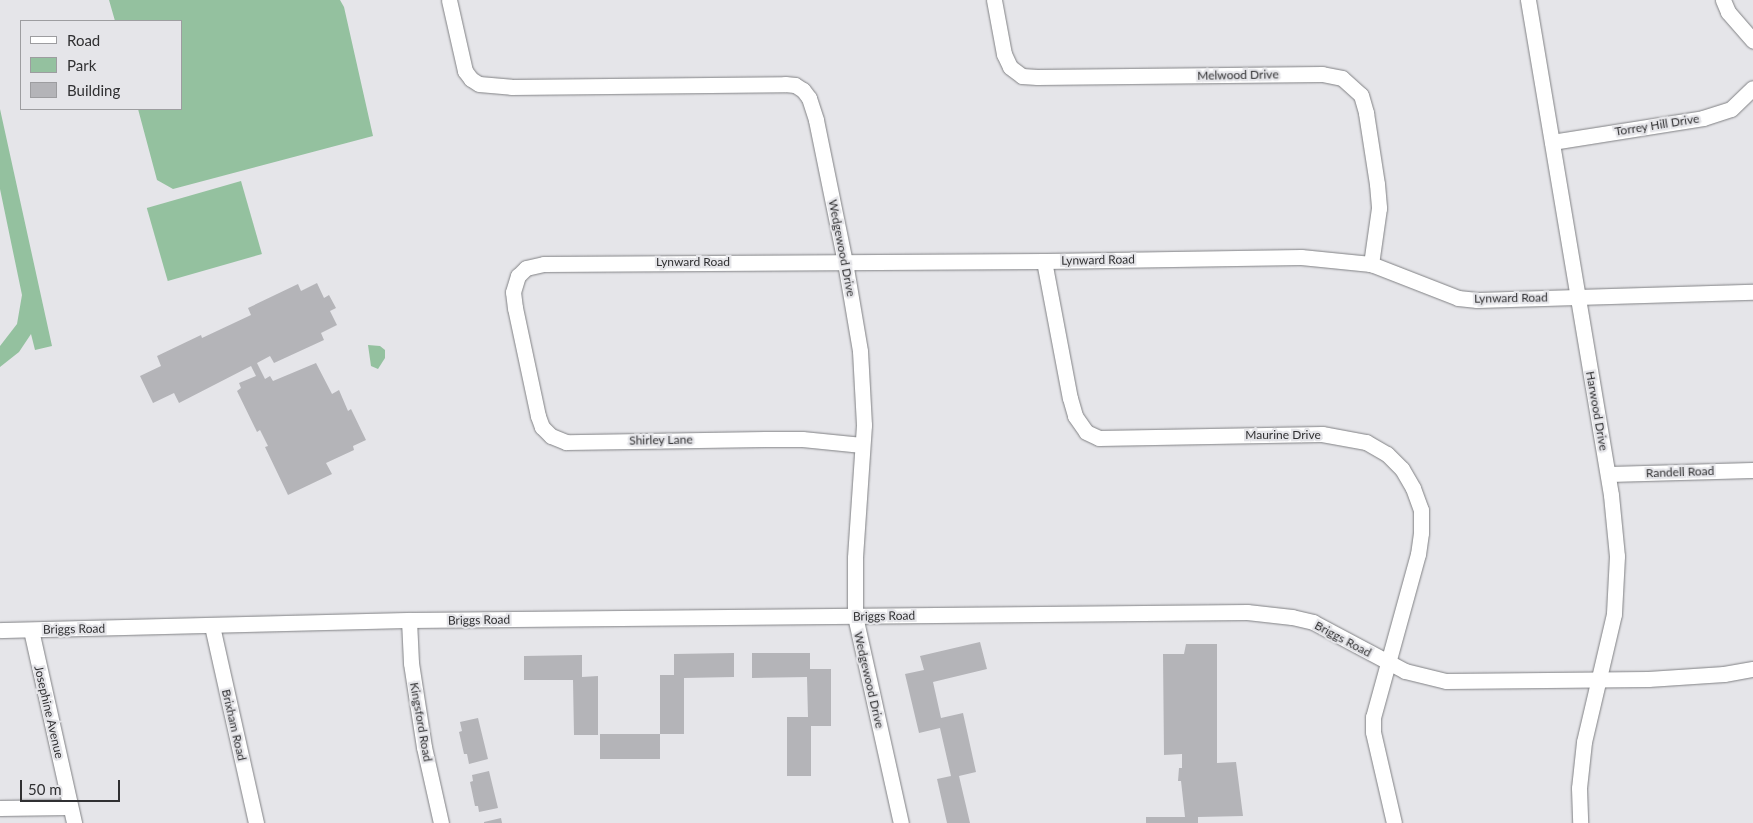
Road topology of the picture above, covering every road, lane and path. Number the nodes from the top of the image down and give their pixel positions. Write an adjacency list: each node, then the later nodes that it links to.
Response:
1 (449, 0): 9 (street, Wedgewood Drive)
2 (994, 0): 10 (street, Melwood Drive)
3 (1528, 0): 7 (street, Harwood Drive)
4 (1723, 0): 5 (street)
5 (1753, 41)
6 (1753, 88): 7 (street, Torrey Hill Drive)
7 (1552, 142): 12 (street, Harwood Drive)
8 (1044, 261): 9 (street, Lynward Road); 10 (street, Lynward Road); 22 (street, Maurine Drive)
9 (845, 262): 13 (street, Lynward Road); 14 (street, Wedgewood Drive)
10 (1371, 264): 12 (street, Lynward Road)
11 (1753, 292): 12 (street, Lynward Road)
12 (1577, 297): 16 (street, Harwood Drive)
13 (524, 352): 14 (street, Shirley Lane)
14 (862, 445): 17 (street, Wedgewood Drive)
15 (1753, 470): 16 (street, Randell Road)
16 (1608, 474): 24 (street, Harwood Drive)
17 (855, 616): 18 (street, Briggs Road); 22 (street, Briggs Road); 30 (street, Wedgewood Drive)
18 (410, 620): 19 (street, Briggs Road); 29 (street, Kingsford Road)
19 (212, 626): 21 (street, Briggs Road); 28 (street, Brixham Road)
20 (0, 630): 21 (street, Briggs Road)
21 (31, 630): 25 (street, Josephine Avenue)
22 (1388, 663): 24 (street, Briggs Road); 31 (street, Maurine Drive)
23 (1753, 669): 24 (street, Briggs Road)
24 (1599, 678): 32 (street, Harwood Drive)
25 (70, 807): 26 (street); 27 (street, Josephine Avenue)
26 (0, 808)
27 (74, 823)
28 (256, 823)
29 (441, 823)
30 (901, 823)
31 (1394, 823)
32 (1580, 823)

